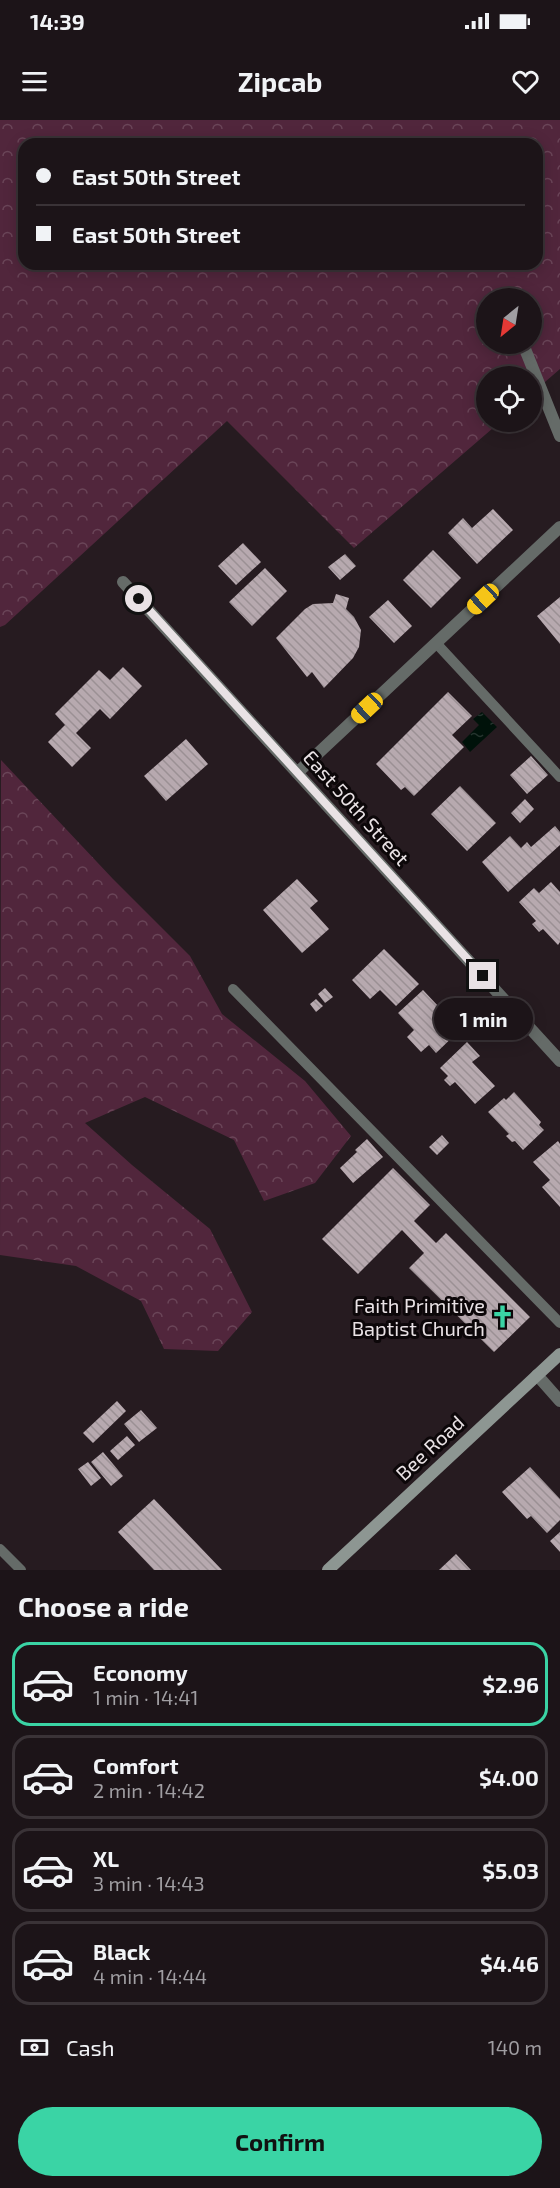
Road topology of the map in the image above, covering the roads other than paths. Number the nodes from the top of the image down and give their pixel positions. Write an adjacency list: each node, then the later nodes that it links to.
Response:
1 (527, 354): 2 (street)
2 (560, 436)
3 (560, 527): 5 (street)
4 (123, 582): 6 (street, East 50th Street)
5 (436, 643): 6 (street); 7 (lane)
6 (297, 773): 9 (street, East 50th Street)
7 (560, 777)
8 (233, 989): 10 (lane)
9 (560, 1061)
10 (560, 1323)
11 (560, 1354): 12 (main road, Bee Road)
12 (537, 1375): 13 (street); 16 (main road, Bee Road)
13 (560, 1401)
14 (0, 1549): 15 (lane)
15 (21, 1570)
16 (328, 1570)

